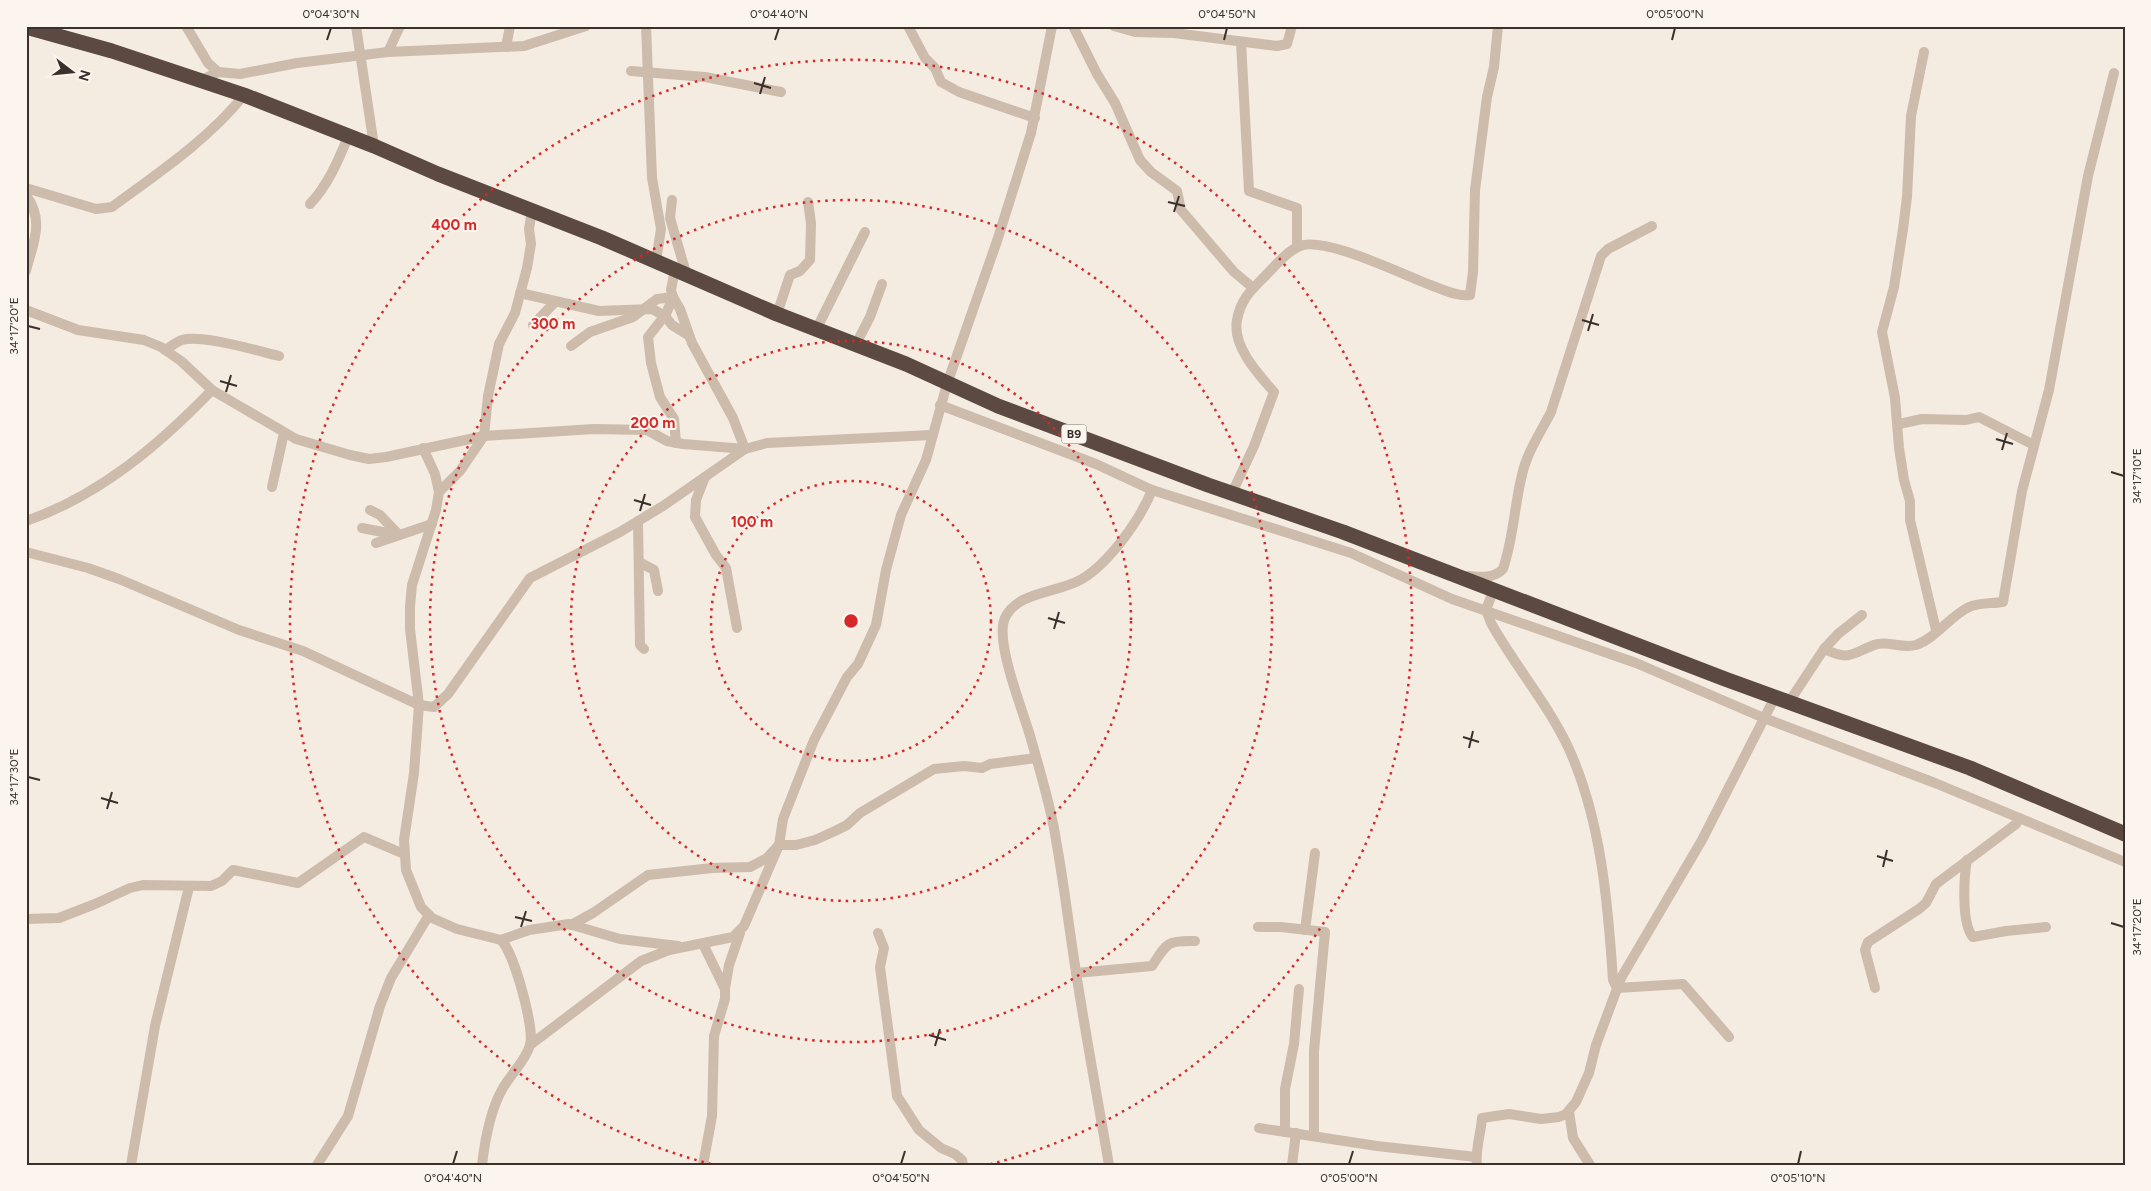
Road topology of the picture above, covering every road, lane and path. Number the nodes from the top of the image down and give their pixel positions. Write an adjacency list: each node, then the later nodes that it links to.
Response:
1 (186, 26): 20 (street)
2 (356, 26): 18 (street)
3 (400, 26): 16 (street)
4 (510, 26): 15 (street)
5 (586, 26): 15 (street)
6 (646, 26): 21 (street)
7 (908, 26): 26 (street)
8 (1052, 26): 26 (street)
9 (1073, 26): 42 (street)
10 (1114, 26): 14 (street)
11 (1292, 26): 14 (street)
12 (26, 27): 23 (highway, B9)
13 (1499, 29): 37 (street)
14 (1241, 42): 37 (street)
15 (506, 47): 16 (street)
16 (388, 52): 18 (street)
17 (1924, 52): 60 (street)
18 (361, 56): 20 (street); 28 (street)
19 (631, 71): 21 (street)
20 (218, 72): 23 (street)
21 (647, 72): 24 (street); 38 (street)
22 (2114, 74): 65 (street)
23 (200, 81): 25 (highway, B9)
24 (780, 92)
25 (244, 95): 27 (highway, B9); 29 (street)
26 (1035, 118): 57 (street)
27 (348, 137): 28 (highway, B9); 33 (street)
28 (374, 146): 34 (highway, B9)
29 (26, 188)
30 (26, 195): 39 (street)
31 (672, 200): 40 (street)
32 (808, 202): 48 (street)
33 (310, 204)
34 (532, 210): 38 (highway, B9); 43 (street)
35 (1652, 226): 82 (street)
36 (865, 232): 51 (street)
37 (1297, 247): 42 (street)
38 (656, 261): 40 (highway, B9)
39 (26, 271)
40 (681, 271): 44 (street); 48 (highway, B9)
41 (882, 284): 53 (street)
42 (1252, 286): 72 (street)
43 (520, 293): 45 (street); 63 (street)
44 (673, 297): 46 (street); 49 (street); 52 (street)
45 (555, 302): 46 (street); 50 (street)
46 (645, 308): 49 (street); 54 (street)
47 (26, 310): 55 (street)
48 (776, 314): 51 (highway, B9)
49 (665, 316): 52 (street); 64 (street)
50 (533, 325)
51 (816, 330): 53 (highway, B9)
52 (688, 335): 67 (street)
53 (856, 344): 57 (highway, B9)
54 (571, 346)
55 (165, 350): 56 (street); 58 (street)
56 (279, 356)
57 (947, 384): 59 (street); 72 (highway, B9)
58 (212, 390): 61 (street); 74 (street)
59 (940, 405): 62 (street); 70 (street)
60 (1898, 424): 65 (street); 88 (street)
61 (284, 433): 66 (street); 69 (street)
62 (932, 435): 67 (street); 97 (street)
63 (484, 436): 64 (street); 66 (street); 71 (street)
64 (676, 442): 67 (street)
65 (2034, 445): 88 (street)
66 (423, 448): 71 (street)
67 (745, 449): 68 (street)
68 (705, 476): 75 (street); 87 (street)
69 (272, 488)
70 (1152, 490): 85 (street); 94 (street)
71 (439, 492): 76 (street)
72 (1232, 494): 82 (highway, B9)
73 (370, 510): 78 (street)
74 (26, 521)
75 (638, 521): 81 (street); 92 (street)
76 (432, 524): 78 (street); 92 (street)
77 (362, 528): 78 (street)
78 (400, 535): 79 (street)
79 (376, 543)
80 (26, 552): 92 (street)
81 (639, 562): 83 (street); 89 (street)
82 (1454, 576): 84 (highway, B9)
83 (658, 591)
84 (1493, 591): 85 (street); 91 (highway, B9)
85 (1486, 610): 93 (street); 116 (street)
86 (1862, 615): 90 (street)
87 (737, 628)
88 (1936, 630): 90 (street)
89 (644, 649)
90 (1824, 649): 91 (street)
91 (1782, 700): 93 (street); 96 (highway, B9)
92 (420, 706): 99 (street)
93 (1764, 718): 95 (street); 116 (street)
94 (1036, 758): 97 (street); 115 (street)
95 (2019, 818): 100 (street); 101 (street)
96 (2125, 834)
97 (779, 845): 105 (street); 109 (street)
98 (1315, 853): 108 (street)
99 (404, 854): 102 (street); 103 (street)
100 (1967, 860): 107 (street); 117 (street)
101 (2125, 862)
102 (188, 887): 104 (street); 127 (street)
103 (429, 915): 111 (street); 128 (street)
104 (26, 919)
105 (571, 925): 111 (street); 114 (street)
106 (1258, 927): 108 (street)
107 (2046, 927)
108 (1304, 930): 125 (street)
109 (740, 933): 113 (street); 118 (street)
110 (878, 933): 131 (street)
111 (501, 940): 121 (street)
112 (1196, 941): 115 (street)
113 (703, 944): 114 (street); 118 (street)
114 (686, 947): 121 (street)
115 (1076, 974): 132 (street)
116 (1617, 988): 120 (street); 122 (street)
117 (1875, 988)
118 (725, 989): 130 (street)
119 (1299, 989): 124 (street)
120 (1729, 1037)
121 (530, 1045): 129 (street)
122 (1568, 1111): 126 (street); 134 (street)
123 (1259, 1128): 124 (street)
124 (1290, 1133): 125 (street); 133 (street)
125 (1314, 1136): 126 (street)
126 (1477, 1161)
127 (130, 1165)
128 (317, 1165)
129 (482, 1165)
130 (703, 1165)
131 (962, 1165)
132 (1109, 1165)
133 (1292, 1165)
134 (1590, 1165)

